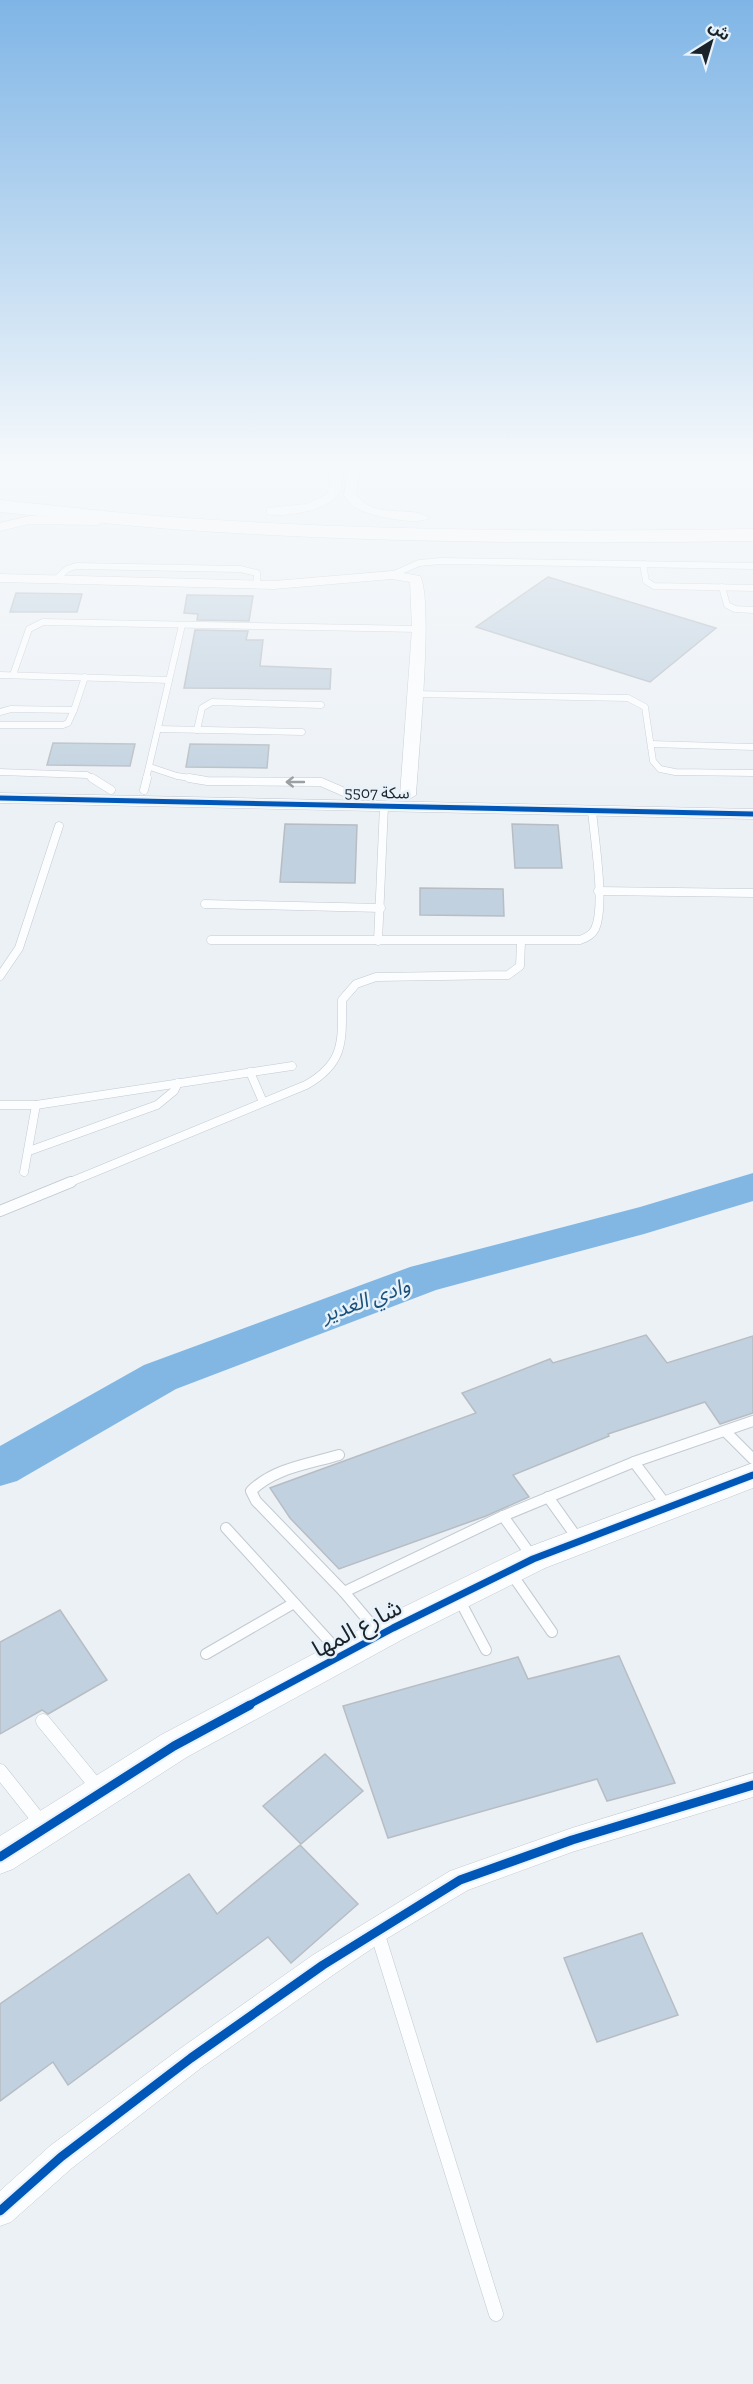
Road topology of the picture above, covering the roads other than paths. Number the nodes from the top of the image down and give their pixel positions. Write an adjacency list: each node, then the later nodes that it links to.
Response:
1 (357, 578): 4 (street)
2 (411, 578): 9 (street)
3 (646, 578): 5 (lane)
4 (4, 579)
5 (722, 587): 6 (lane); 7 (lane)
6 (753, 588)
7 (753, 610)
8 (182, 625): 9 (lane); 11 (lane); 13 (lane)
9 (419, 629): 14 (street)
10 (0, 675): 11 (lane)
11 (13, 675): 12 (lane)
12 (85, 677): 13 (lane); 16 (lane)
13 (169, 680): 19 (lane)
14 (413, 693): 22 (lane); 31 (street)
15 (321, 705): 20 (lane)
16 (74, 710): 17 (lane); 18 (lane)
17 (0, 712)
18 (0, 725)
19 (158, 729): 20 (lane); 24 (lane)
20 (197, 730): 21 (lane)
21 (302, 732)
22 (651, 744): 23 (lane); 26 (lane)
23 (753, 747)
24 (150, 767): 29 (lane); 30 (lane, one-way to 24)
25 (0, 772): 28 (lane)
26 (753, 773)
27 (0, 788): 28 (street, سكة 5507)
28 (111, 790): 29 (street, سكة 5507)
29 (144, 790): 30 (street, سكة 5507)
30 (351, 795): 31 (street, سكة 5507)
31 (408, 795): 33 (street, سكة 5507)
32 (0, 798): 34 (street, سكة 5507)
33 (753, 801)
34 (384, 806): 35 (street, سكة 5507); 41 (lane)
35 (592, 810): 36 (street, سكة 5507); 38 (lane)
36 (753, 814)
37 (59, 826): 45 (lane)
38 (598, 891): 39 (lane); 44 (lane)
39 (753, 893)
40 (206, 904): 41 (lane)
41 (381, 908): 43 (lane)
42 (211, 940): 43 (lane)
43 (378, 941): 44 (lane)
44 (521, 942): 49 (lane)
45 (0, 976)
46 (292, 1066): 47 (lane)
47 (250, 1072): 48 (lane); 49 (lane)
48 (178, 1083): 51 (lane); 52 (lane)
49 (263, 1102): 54 (lane)
50 (0, 1105): 51 (lane)
51 (36, 1105): 52 (lane)
52 (29, 1151): 53 (lane)
53 (24, 1172)
54 (0, 1211)
55 (753, 1421): 56 (lane)
56 (725, 1431): 58 (lane); 59 (lane)
57 (339, 1455): 67 (lane)
58 (753, 1459)
59 (634, 1462): 61 (lane); 62 (lane)
60 (753, 1475): 62 (street, شارع المها)
61 (548, 1497): 63 (lane); 65 (lane)
62 (668, 1507): 65 (street, شارع المها)
63 (503, 1516): 66 (lane); 67 (lane)
64 (226, 1528): 69 (lane)
65 (579, 1540): 66 (street, شارع المها)
66 (521, 1565): 68 (street, شارع المها); 70 (lane)
67 (344, 1592): 71 (lane)
68 (458, 1596): 71 (street, شارع المها); 72 (lane)
69 (294, 1603): 73 (lane); 74 (lane)
70 (552, 1632)
71 (381, 1636): 74 (street, شارع المها)
72 (486, 1650)
73 (206, 1654)
74 (342, 1656): 78 (street, شارع المها)
75 (43, 1721): 78 (lane)
76 (0, 1771): 79 (lane)
77 (753, 1785): 81 (street)
78 (101, 1792): 79 (street, شارع المها)
79 (46, 1828): 80 (street, شارع المها)
80 (0, 1857)
81 (376, 1930): 82 (street); 83 (lane)
82 (0, 2211)
83 (496, 2314)

